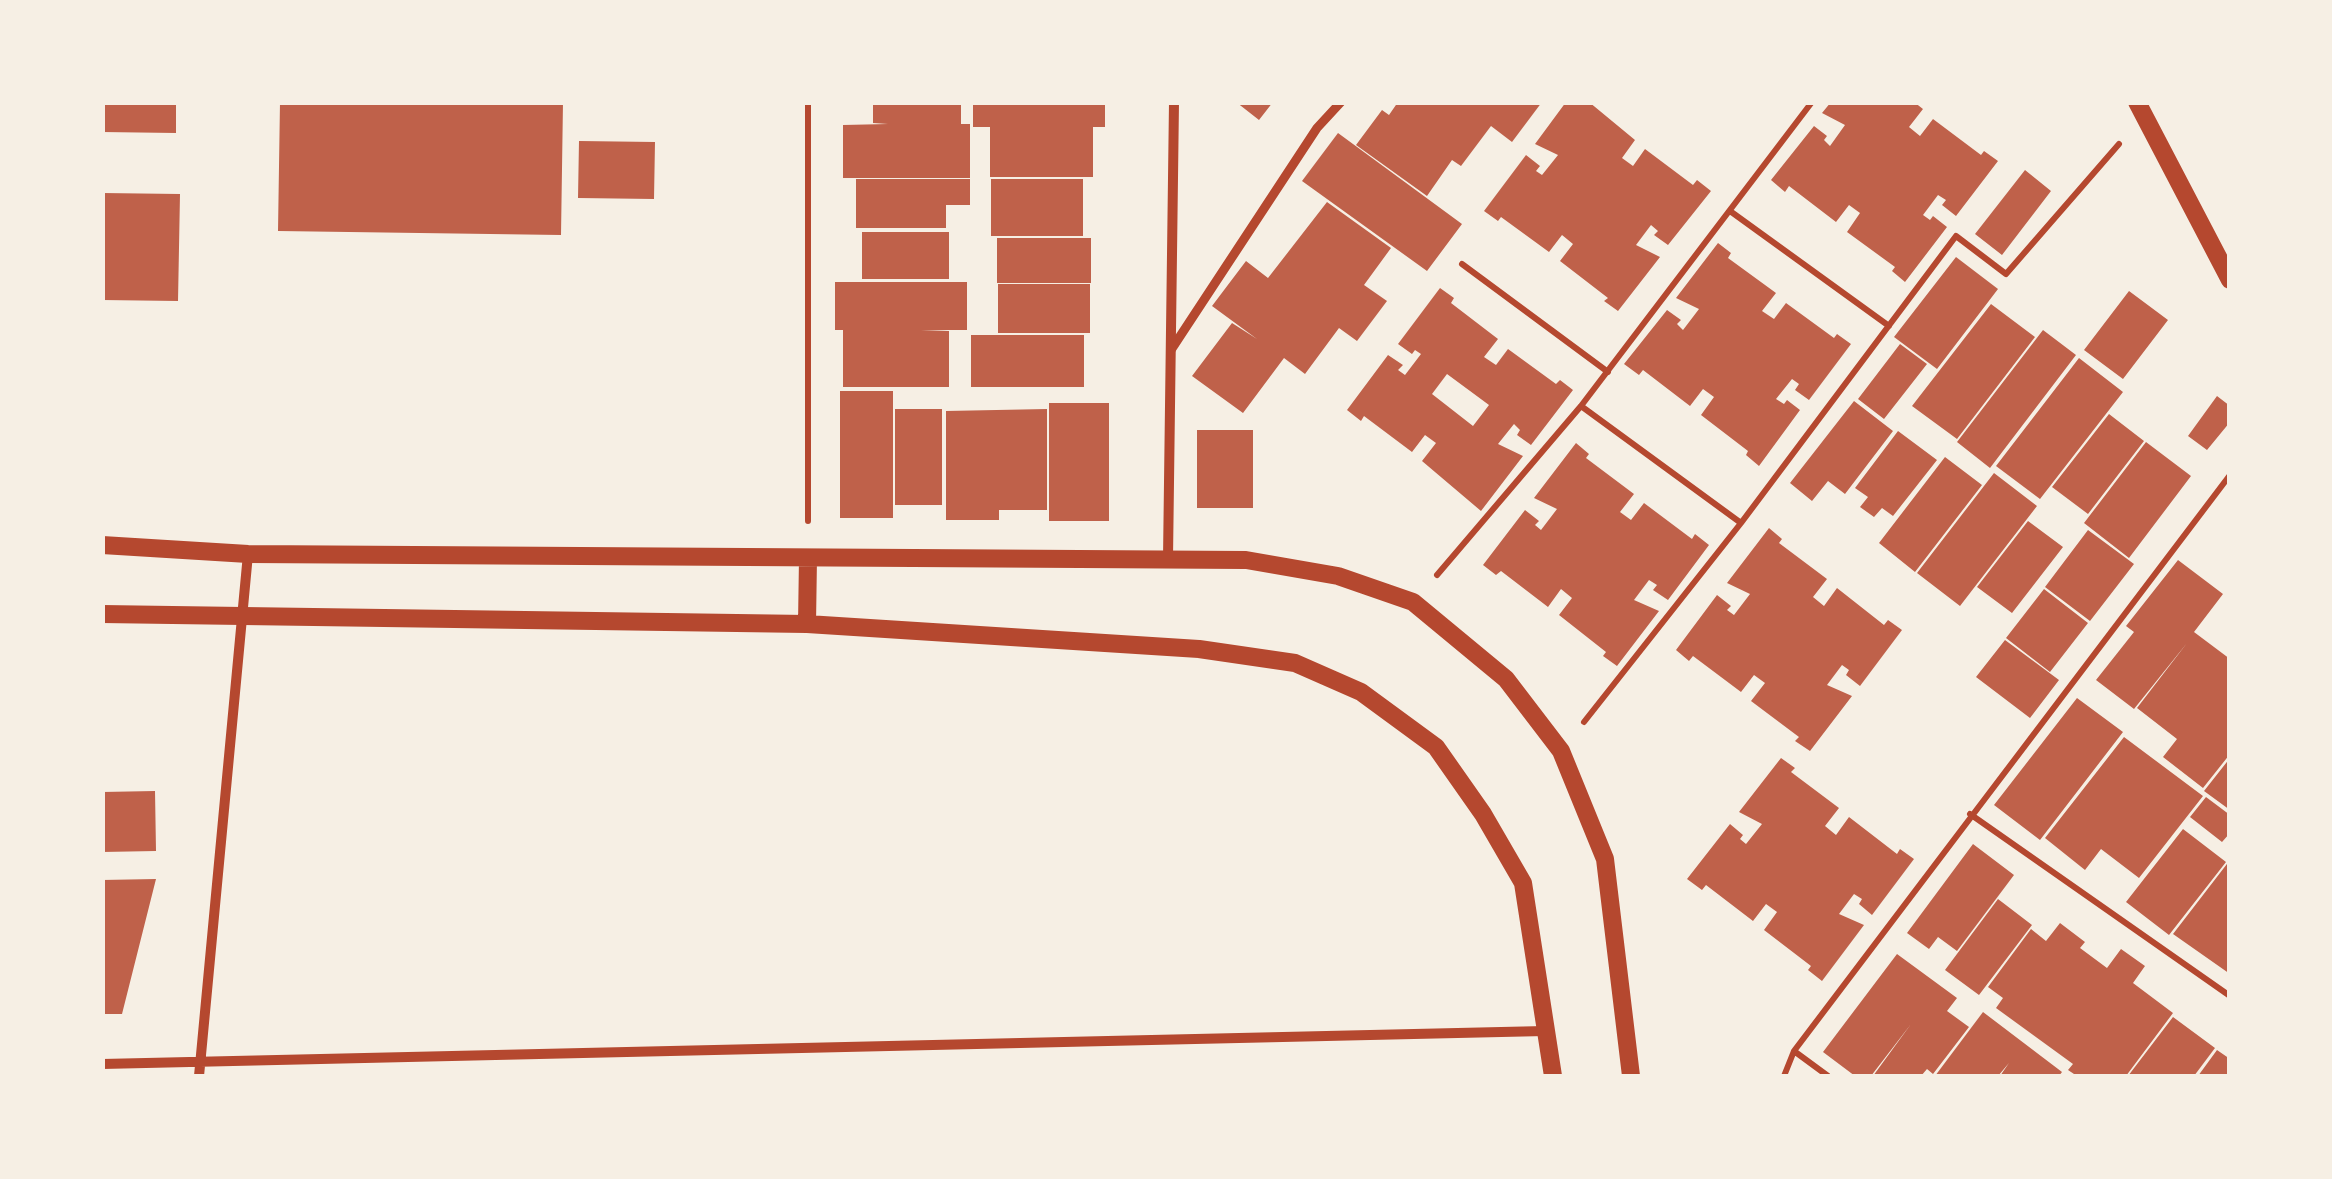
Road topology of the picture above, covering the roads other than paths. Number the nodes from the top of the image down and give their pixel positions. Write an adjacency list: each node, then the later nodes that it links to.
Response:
1 (1174, 102): 5 (street)
2 (1341, 102): 5 (street)
3 (2140, 109): 4 (street)
4 (2230, 280)
5 (1171, 350): 9 (street)
6 (102, 546): 7 (street)
7 (248, 554): 8 (street); 11 (street)
8 (808, 558): 9 (street); 12 (street)
9 (1168, 558): 17 (street)
10 (102, 614): 11 (street)
11 (244, 620): 12 (street); 15 (street)
12 (807, 624): 13 (street)
13 (1544, 1031): 15 (street); 16 (street)
14 (102, 1064): 15 (street)
15 (200, 1070)
16 (1553, 1076)
17 (1631, 1076)

